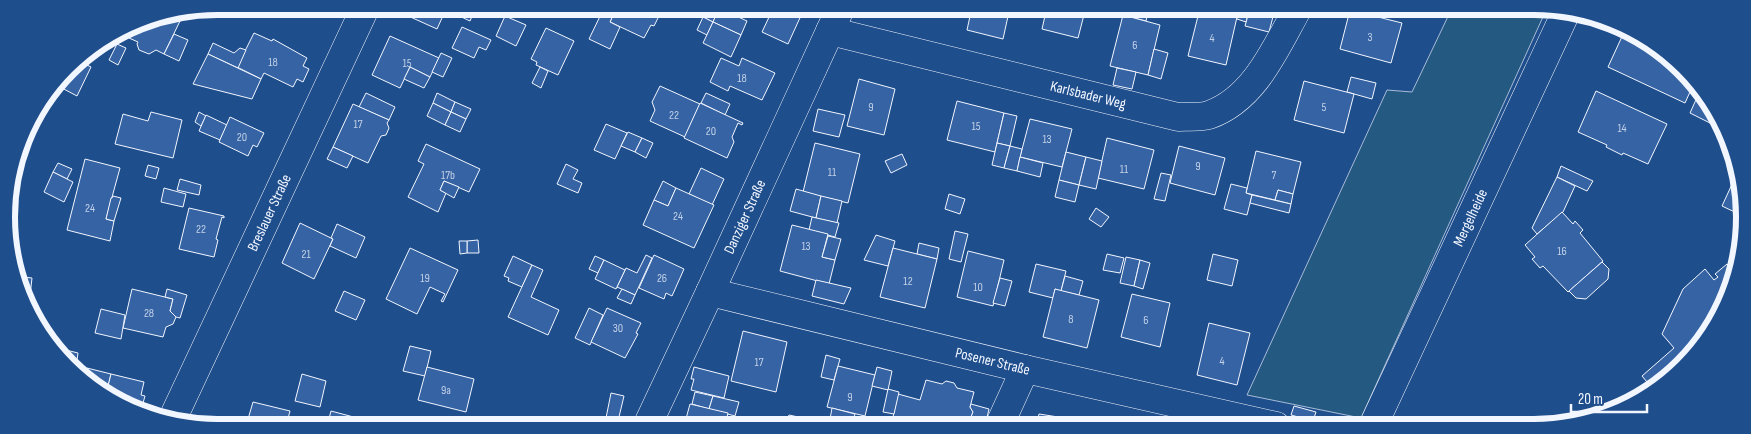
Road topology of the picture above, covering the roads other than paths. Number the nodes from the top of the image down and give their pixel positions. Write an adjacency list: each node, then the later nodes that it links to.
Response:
1 (362, 15): 7 (street, Breslauer Straße)
2 (1294, 15): 4 (street, Karlsbader Weg)
3 (1563, 18): 11 (street, Mergelheide)
4 (835, 19): 5 (street, Danziger Straße)
5 (710, 292): 6 (street, Posener Straße); 8 (street, Danziger Straße)
6 (1025, 370): 9 (street); 10 (street, Posener Straße)
7 (175, 414)
8 (650, 419)
9 (1002, 419)
10 (1245, 419)
11 (1376, 419)

